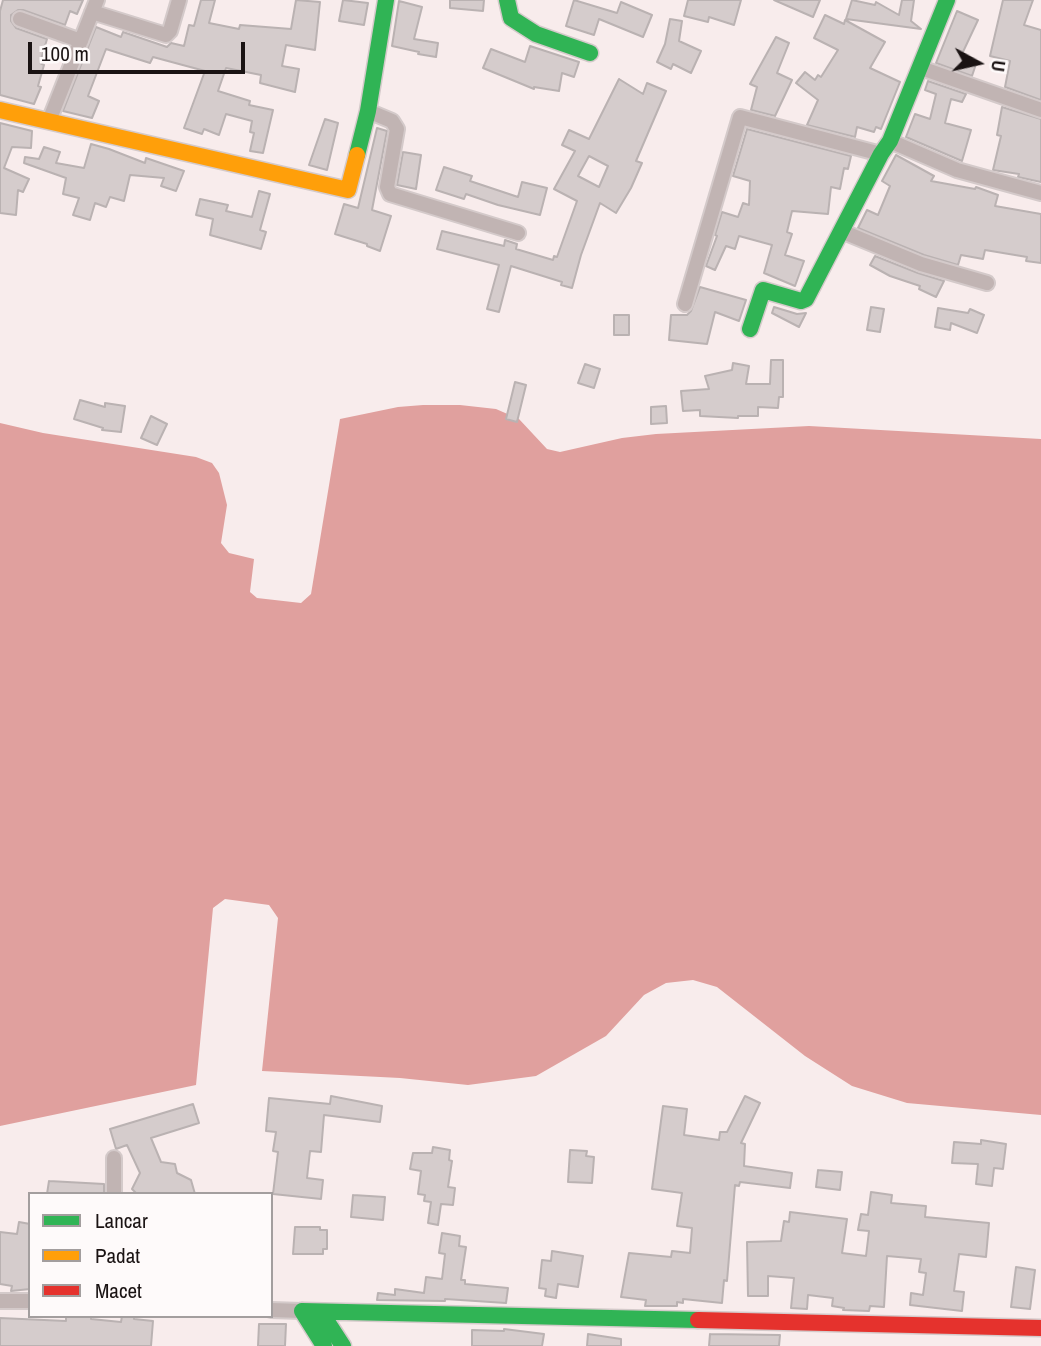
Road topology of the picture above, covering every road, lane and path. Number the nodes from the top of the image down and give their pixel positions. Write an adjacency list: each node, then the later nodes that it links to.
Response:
1 (179, 0): 5 (street)
2 (386, 0): 12 (street)
3 (507, 0): 8 (street)
4 (947, 0): 9 (street)
5 (94, 6): 7 (street)
6 (20, 19): 7 (street)
7 (81, 41): 13 (street)
8 (590, 53)
9 (921, 68): 11 (street); 14 (street)
10 (0, 110): 13 (street)
11 (1041, 110)
12 (368, 111): 13 (street); 17 (street)
13 (49, 121)
14 (886, 147): 15 (street); 16 (street); 19 (street)
15 (1041, 193)
16 (841, 231): 18 (street); 20 (street)
17 (518, 233)
18 (987, 283)
19 (685, 304)
20 (750, 329)
21 (114, 1158): 22 (street)
22 (114, 1192)
23 (0, 1301): 24 (street)
24 (28, 1301)
25 (273, 1310): 26 (street)
26 (302, 1311): 27 (street); 29 (street)
27 (321, 1312): 28 (street); 30 (street)
28 (1041, 1328)
29 (324, 1346)
30 (343, 1346)

